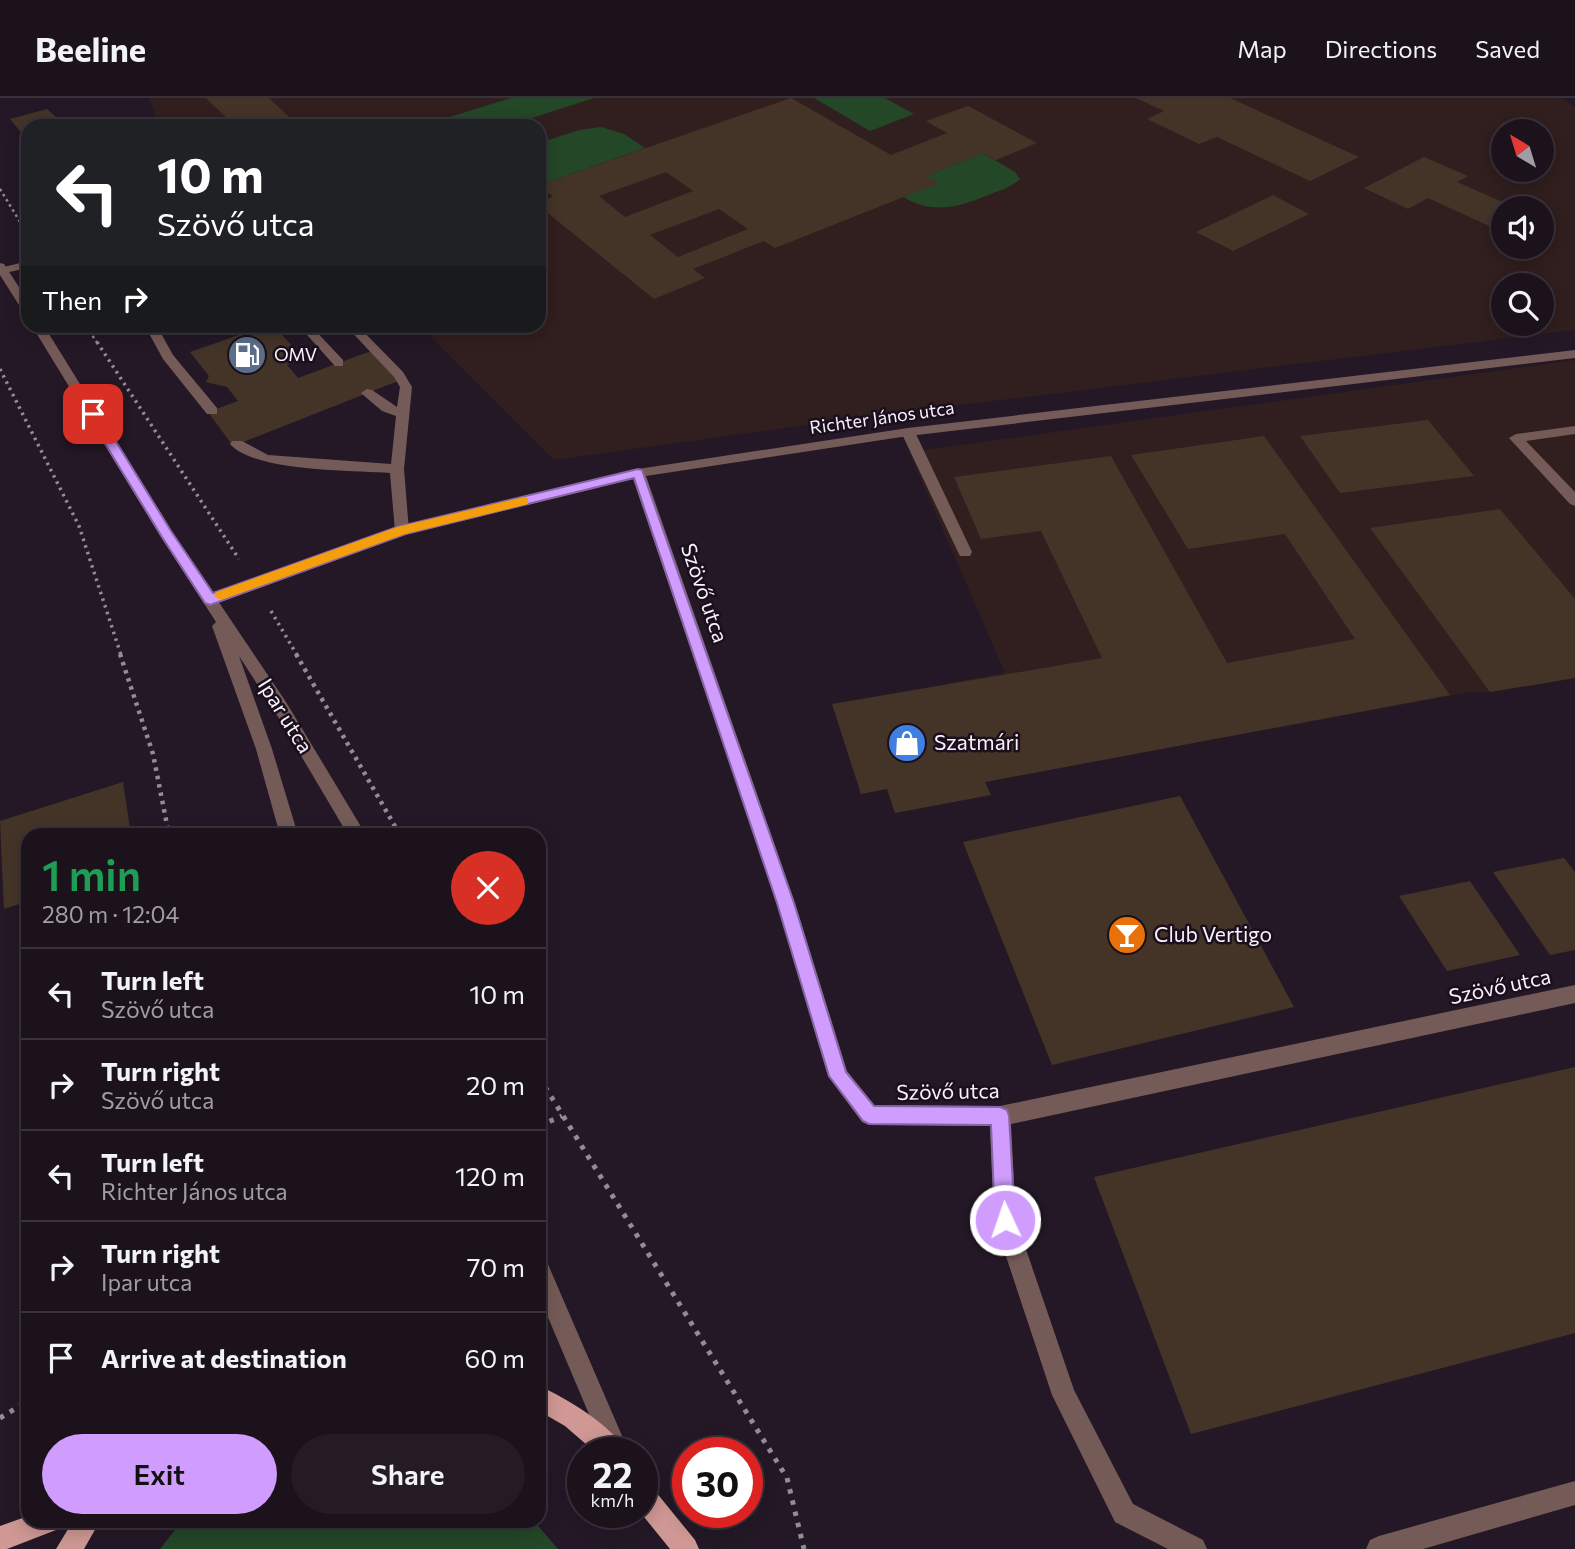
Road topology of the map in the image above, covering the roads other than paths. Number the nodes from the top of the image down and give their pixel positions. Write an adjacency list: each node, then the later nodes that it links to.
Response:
1 (21, 265): 2 (street)
2 (2, 269): 3 (street)
3 (21, 299)
4 (42, 333): 21 (street, Ipar utca)
5 (156, 333): 11 (street)
6 (311, 333): 9 (street)
7 (359, 333): 12 (street)
8 (1575, 354): 14 (street, Richter János utca)
9 (339, 363)
10 (367, 393): 12 (street)
11 (212, 411)
12 (403, 414): 16 (street)
13 (1575, 430): 18 (street)
14 (908, 432): 17 (street, Richter János utca); 20 (street)
15 (237, 444): 16 (street)
16 (397, 469): 19 (street)
17 (638, 473): 19 (street, Richter János utca); 25 (street, Szövő utca)
18 (1575, 501)
19 (402, 531): 21 (street, Richter János utca)
20 (965, 552)
21 (210, 600): 22 (street, Ipar utca); 23 (street, Ipar utca)
22 (287, 828)
23 (353, 828)
24 (1575, 994): 25 (street, Szövő utca)
25 (1000, 1116): 37 (street)
26 (546, 1287): 29 (street)
27 (546, 1402): 28 (main road)
28 (596, 1437)
29 (609, 1437)
30 (1575, 1493): 38 (street)
31 (658, 1514): 35 (main road)
32 (29, 1528): 34 (main road)
33 (83, 1528): 36 (main road)
34 (0, 1539)
35 (687, 1548)
36 (69, 1549)
37 (1194, 1549)
38 (1378, 1549)

